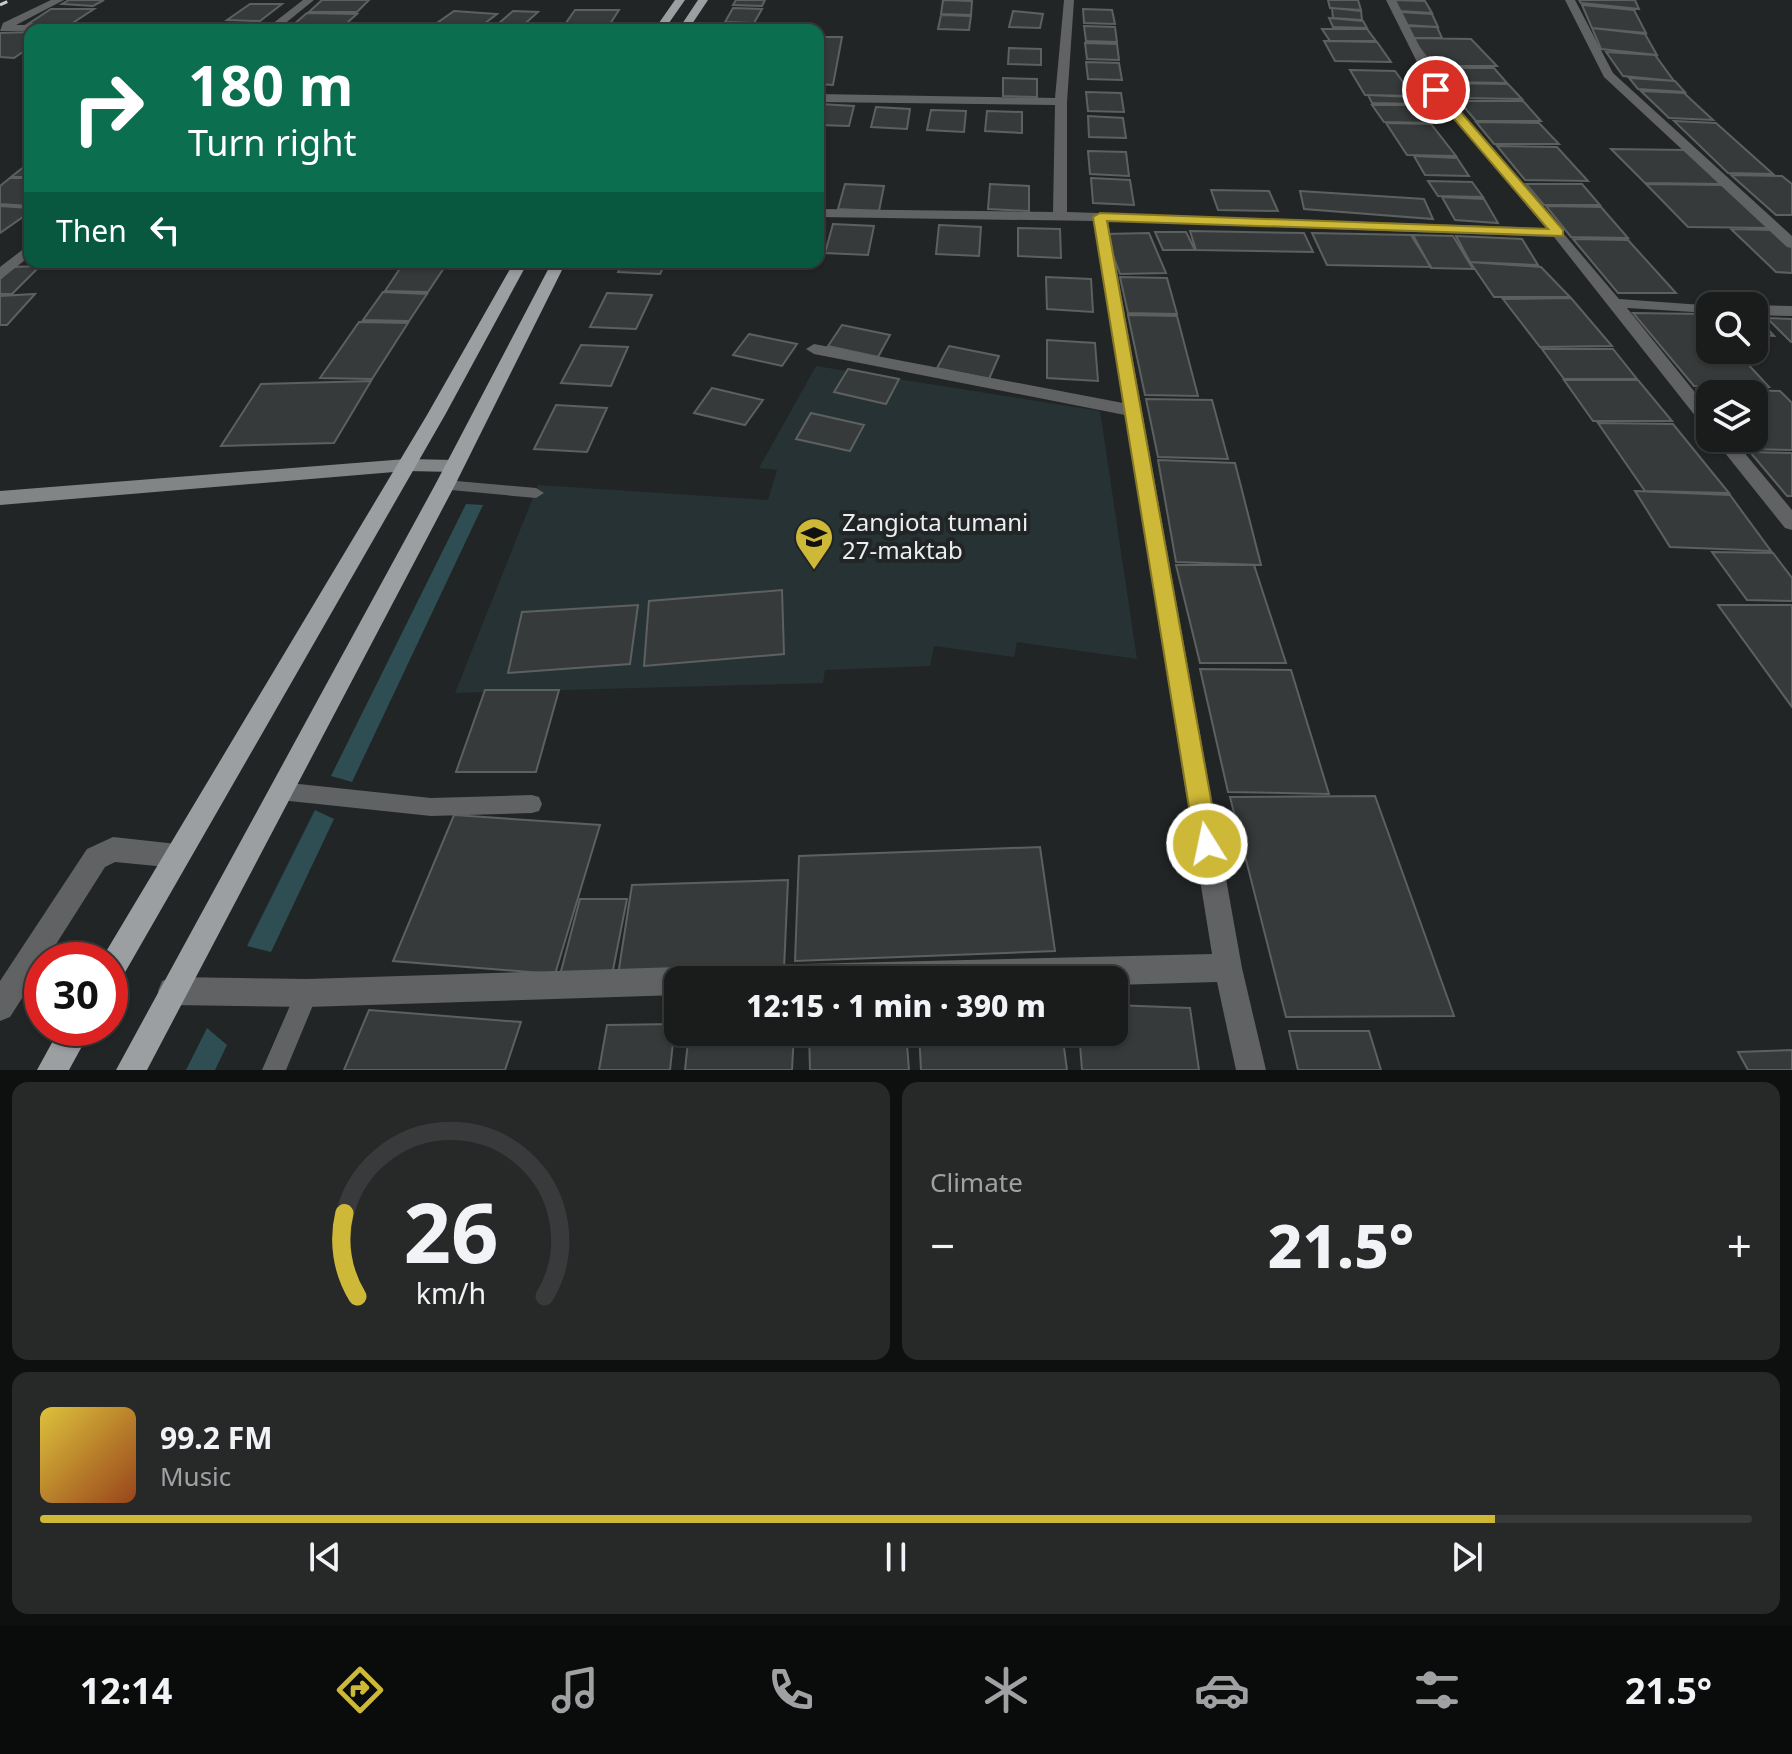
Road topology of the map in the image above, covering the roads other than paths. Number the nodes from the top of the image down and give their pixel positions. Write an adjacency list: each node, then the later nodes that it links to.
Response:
1 (59, 0): 11 (street)
2 (309, 0): 8 (street)
3 (680, 0): 9 (main road)
4 (703, 0): 10 (main road)
5 (1069, 0): 14 (street)
6 (1391, 0): 18 (street)
7 (1570, 0): 19 (street)
8 (278, 24)
9 (663, 24)
10 (687, 24)
11 (1, 29): 12 (street)
12 (24, 29)
13 (824, 98): 14 (street)
14 (1061, 102): 16 (street)
15 (824, 213): 16 (street)
16 (1060, 217): 17 (street)
17 (1100, 217): 18 (street); 30 (street)
18 (1558, 233): 24 (street)
19 (1792, 244)
20 (24, 253): 23 (street)
21 (518, 268): 32 (main road)
22 (556, 268): 33 (main road)
23 (0, 275)
24 (1612, 303): 25 (street); 29 (street)
25 (1696, 307)
26 (1768, 310): 27 (street)
27 (1792, 311)
28 (814, 349): 30 (street)
29 (1696, 406)
30 (1134, 411): 41 (street)
31 (1734, 452): 36 (street)
32 (406, 465): 33 (main road); 35 (main road); 39 (main road)
33 (450, 475): 34 (lane); 37 (main road)
34 (536, 493)
35 (0, 498)
36 (1792, 523)
37 (280, 791): 38 (lane); 44 (main road)
38 (532, 804)
39 (177, 856): 40 (main road); 46 (street)
40 (127, 942)
41 (1228, 968): 42 (street); 51 (street)
42 (1128, 970)
43 (664, 981): 45 (street)
44 (172, 991): 45 (street); 49 (main road)
45 (307, 993): 50 (lane)
46 (0, 1007)
47 (66, 1046): 48 (main road)
48 (52, 1070)
49 (131, 1070)
50 (274, 1070)
51 (1251, 1070)

